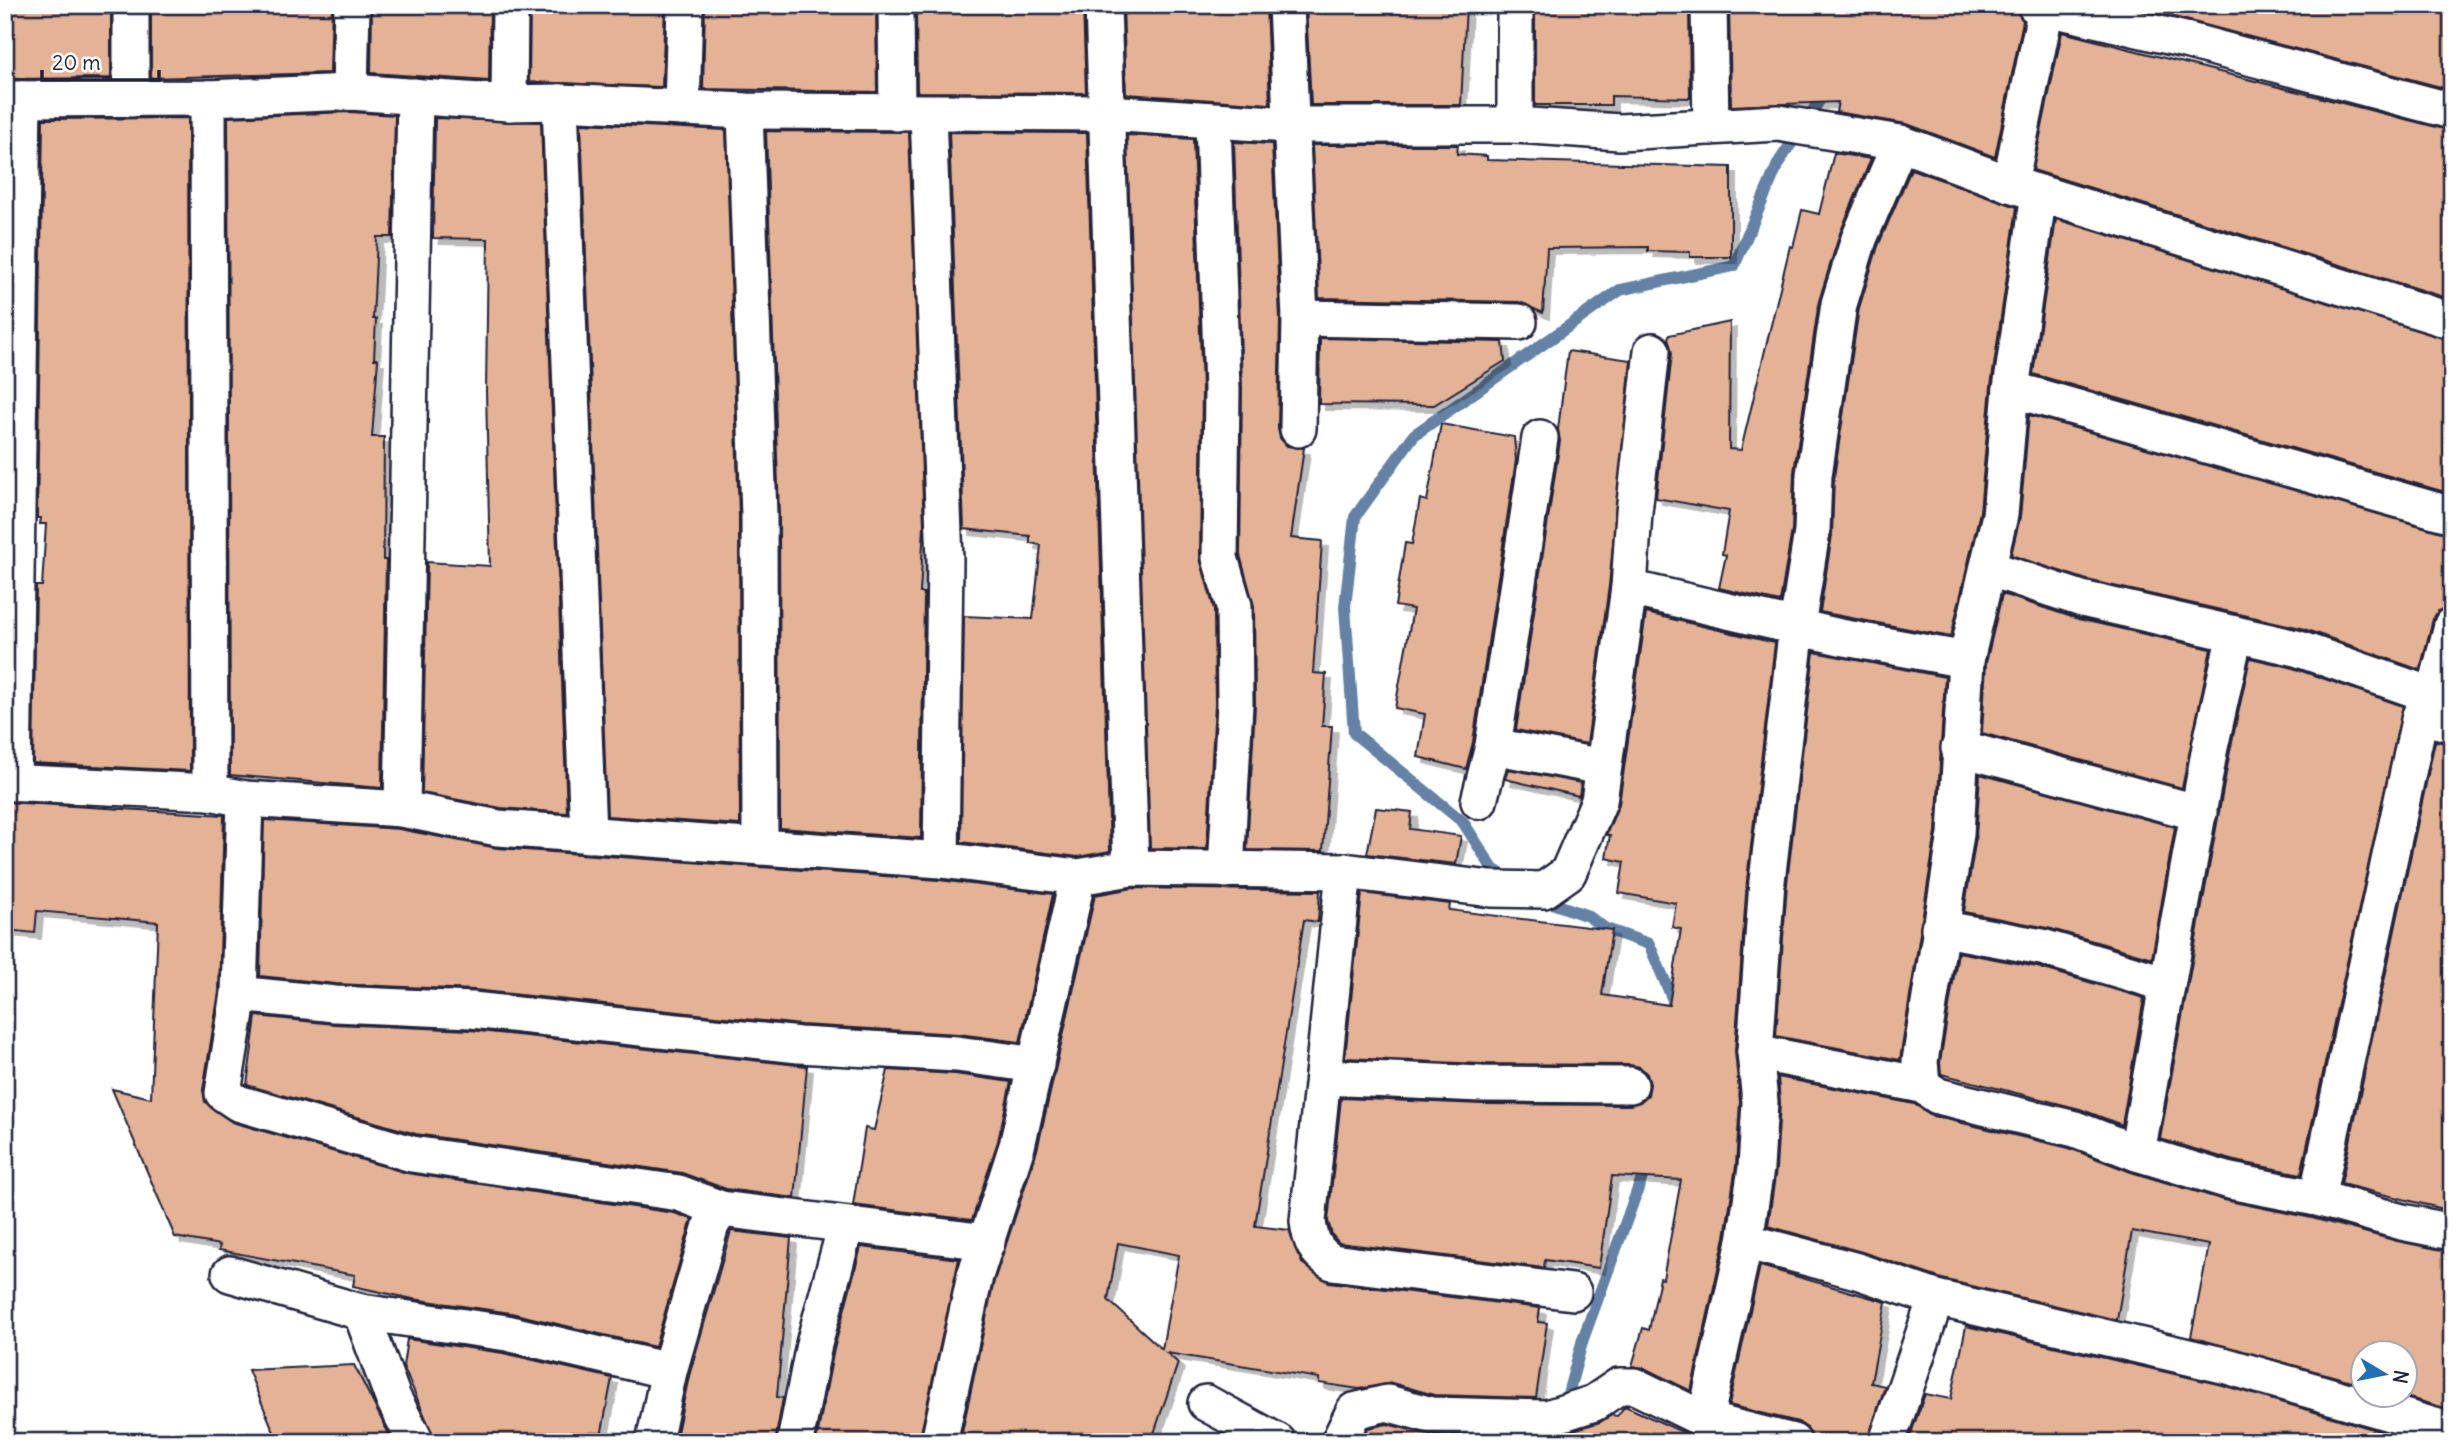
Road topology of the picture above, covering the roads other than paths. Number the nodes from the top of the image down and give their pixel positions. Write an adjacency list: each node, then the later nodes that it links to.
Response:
1 (131, 5): 15 (street)
2 (352, 5): 11 (street)
3 (510, 5): 17 (street)
4 (685, 5): 18 (street)
5 (895, 5): 21 (street)
6 (1102, 5): 22 (street)
7 (1286, 5): 24 (street)
8 (1515, 5): 25 (street)
9 (1709, 5): 26 (street)
10 (2041, 7): 20 (street); 28 (street)
11 (350, 92): 12 (street); 13 (street)
12 (415, 96): 17 (street); 51 (street)
13 (208, 98): 15 (street); 48 (street)
14 (14, 99): 15 (street); 47 (street)
15 (131, 99)
16 (560, 102): 17 (street); 18 (street); 53 (street)
17 (509, 103)
18 (682, 108): 19 (street)
19 (745, 111): 21 (street); 54 (street)
20 (2452, 111)
21 (913, 113): 22 (street); 55 (street)
22 (1107, 113): 23 (street); 56 (street)
23 (1213, 121): 24 (street); 57 (street)
24 (1289, 125): 25 (street); 29 (street)
25 (1515, 125): 26 (street)
26 (1711, 127): 27 (street)
27 (1900, 143): 28 (street); 40 (street)
28 (2025, 188): 30 (street); 33 (street)
29 (1300, 317): 31 (street); 34 (street)
30 (2452, 321)
31 (1519, 322)
32 (1653, 351): 38 (street)
33 (2011, 389): 36 (street); 37 (street)
34 (1298, 429)
35 (1540, 438): 44 (street)
36 (2452, 516)
37 (1988, 568): 41 (street); 42 (street)
38 (1629, 588): 40 (street); 46 (street)
39 (2452, 625): 43 (street)
40 (1797, 626): 42 (street); 63 (street)
41 (2235, 634): 43 (street); 52 (street)
42 (1966, 660): 45 (street)
43 (2435, 712): 69 (street)
44 (1493, 746): 46 (street); 50 (street)
45 (1959, 748): 52 (street); 60 (street)
46 (1602, 767): 58 (street)
47 (9, 783): 48 (street)
48 (210, 792): 49 (street)
49 (245, 799): 51 (street); 62 (street)
50 (1479, 801)
51 (402, 809): 53 (street)
52 (2199, 813): 61 (street)
53 (588, 835): 54 (street)
54 (760, 847): 55 (street)
55 (941, 860): 59 (street)
56 (1131, 868): 57 (street); 59 (street)
57 (1226, 870): 58 (street)
58 (1345, 871): 65 (street)
59 (1077, 877): 64 (street)
60 (1939, 928): 61 (street); 67 (street)
61 (2167, 984): 68 (street)
62 (239, 994): 64 (street); 70 (street)
63 (1755, 1052): 67 (street); 73 (street)
64 (1036, 1065): 74 (street)
65 (1323, 1077): 66 (street); 76 (street)
66 (1630, 1085)
67 (1922, 1085): 68 (street)
68 (2137, 1153): 69 (street)
69 (2317, 1198): 72 (street)
70 (721, 1209): 71 (street); 79 (street)
71 (846, 1226): 74 (street); 85 (street)
72 (2452, 1232)
73 (1745, 1241): 77 (street); 81 (street)
74 (986, 1242): 86 (street)
75 (230, 1274): 78 (street)
76 (1573, 1292)
77 (1936, 1298): 82 (street); 90 (street)
78 (361, 1312): 79 (street); 83 (street)
79 (669, 1371): 84 (street)
80 (1206, 1403): 87 (street)
81 (1705, 1420): 88 (street); 89 (street)
82 (2452, 1431)
83 (416, 1442)
84 (654, 1442)
85 (795, 1442)
86 (939, 1442)
87 (1278, 1442)
88 (1339, 1442)
89 (1793, 1442)
90 (1887, 1442)

